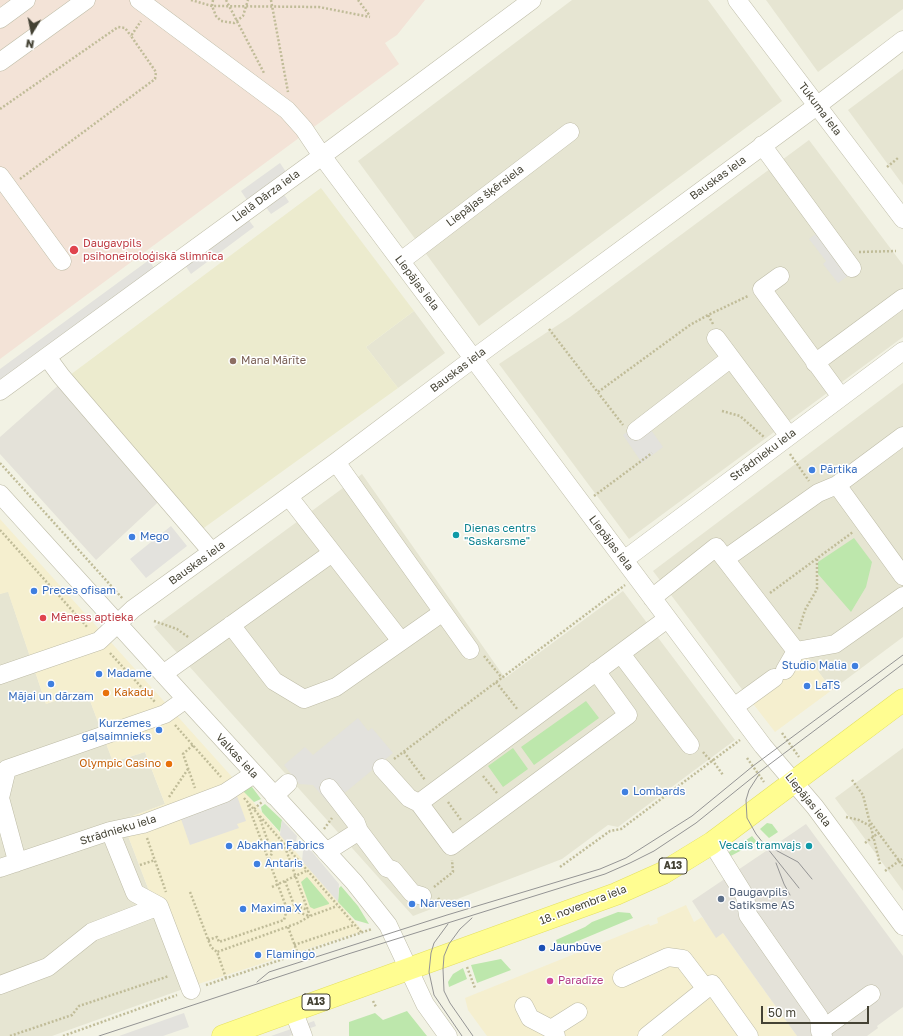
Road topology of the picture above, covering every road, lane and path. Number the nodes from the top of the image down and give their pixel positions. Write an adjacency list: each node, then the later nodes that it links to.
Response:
1 (26, 0): 16 (street)
2 (86, 0): 20 (street)
3 (191, 0): 11 (path)
4 (213, 0): 11 (path)
5 (226, 0): 12 (path)
6 (248, 0): 13 (path)
7 (271, 0): 14 (path)
8 (358, 0): 14 (path)
9 (532, 0): 27 (street, Lielā Dārza iela)
10 (737, 0): 23 (street, Tukuma iela)
11 (212, 6): 12 (path); 17 (path)
12 (229, 6): 13 (path); 17 (path)
13 (247, 6): 14 (path); 17 (path)
14 (272, 6): 22 (path)
15 (142, 8): 18 (path); 27 (street, Liepājas iela)
16 (0, 19)
17 (237, 22): 21 (path)
18 (131, 36): 24 (path); 30 (path)
19 (903, 40): 23 (street, Bauskas iela)
20 (0, 62)
21 (266, 77)
22 (290, 98)
23 (818, 105): 26 (street, Bauskas iela); 31 (street, Tukuma iela)
24 (0, 109)
25 (570, 132): 35 (street, Liepājas šķērsiela)
26 (762, 145): 33 (street); 46 (street, Bauskas iela)
27 (322, 156): 35 (street, Liepājas iela); 44 (street, Lielā Dārza iela)
28 (898, 158): 29 (path)
29 (887, 167)
30 (4, 182): 34 (street)
31 (903, 219)
32 (896, 251): 33 (path)
33 (841, 252): 36 (street)
34 (62, 261)
35 (401, 261): 46 (street, Liepājas iela)
36 (852, 268)
37 (780, 276): 38 (street)
38 (762, 289): 40 (path); 47 (street)
39 (903, 298): 47 (street)
40 (708, 315): 42 (path); 49 (path)
41 (549, 328): 49 (path)
42 (716, 338): 45 (street)
43 (903, 351): 50 (street, Strādnieku iela)
44 (47, 357): 48 (street, Lielā Dārza iela); 65 (street)
45 (731, 358): 52 (street); 54 (street)
46 (473, 359): 56 (street, Bauskas iela); 69 (street, Liepājas iela)
47 (815, 362): 50 (street)
48 (0, 391)
49 (598, 392): 52 (path)
50 (841, 398): 54 (street, Strādnieku iela)
51 (722, 411): 54 (path)
52 (636, 430)
53 (903, 436): 58 (street)
54 (782, 442): 59 (path); 69 (street, Strādnieku iela)
55 (652, 453): 61 (path)
56 (336, 462): 62 (street, Bauskas iela); 76 (street)
57 (0, 463): 75 (path)
58 (837, 485): 59 (street); 63 (street)
59 (818, 493): 68 (street)
60 (0, 494): 79 (street, Valkas iela)
61 (594, 496)
62 (289, 497): 65 (street, Bauskas iela); 66 (street)
63 (865, 523): 67 (path); 70 (street)
64 (0, 530): 81 (path)
65 (212, 552): 75 (street, Bauskas iela)
66 (332, 553): 80 (street); 82 (street)
67 (817, 558): 74 (path); 84 (path)
68 (726, 559): 73 (street); 74 (street)
69 (624, 560): 73 (street, Liepājas iela)
70 (903, 576)
71 (627, 582): 90 (path)
72 (903, 596): 84 (street)
73 (652, 598): 77 (street, Liepājas iela)
74 (758, 602): 84 (street)
75 (133, 609): 79 (street, Bauskas iela)
76 (443, 612): 82 (street); 85 (street)
77 (668, 619): 86 (street); 94 (street, Liepājas iela)
78 (154, 621): 83 (path)
79 (118, 623): 81 (street, Bauskas iela); 88 (street, Valkas iela)
80 (231, 625): 82 (street); 83 (street)
81 (99, 641): 89 (street, Bauskas iela); 95 (path)
82 (401, 641)
83 (203, 646): 88 (street)
84 (795, 649): 94 (street)
85 (470, 650): 90 (path)
86 (621, 654): 87 (street); 100 (street)
87 (596, 671): 96 (street); 123 (street)
88 (163, 674): 92 (street, Valkas iela)
89 (0, 675)
90 (502, 678): 91 (path)
91 (496, 682): 96 (path); 101 (path)
92 (186, 699): 95 (street); 107 (street, Valkas iela)
93 (903, 700): 112 (main road, 18. novembra iela / A13)
94 (734, 707): 97 (street, Liepājas iela)
95 (165, 714): 99 (path); 144 (street)
96 (527, 723): 117 (street)
97 (752, 732): 104 (path); 112 (street, Liepājas iela)
98 (782, 733): 102 (path)
99 (193, 745): 106 (path); 114 (path)
100 (690, 745): 104 (path)
101 (404, 752): 105 (path); 117 (path)
102 (799, 757)
103 (747, 758): 111 (path)
104 (713, 760): 108 (path); 146 (path)
105 (382, 768): 122 (street)
106 (188, 769): 116 (path); 118 (path)
107 (254, 774): 114 (street, Strādnieku iela); 119 (street, Valkas iela)
108 (723, 775)
109 (478, 780): 123 (path)
110 (852, 780): 127 (path)
111 (764, 782)
112 (794, 782): 136 (main road, 18. novembra iela / A13); 161 (street, Liepājas iela)
113 (288, 783): 119 (street)
114 (234, 788): 121 (path); 128 (street, Strādnieku iela)
115 (329, 788): 131 (street)
116 (196, 792)
117 (434, 792): 122 (street)
118 (168, 798)
119 (269, 798): 124 (path); 140 (street, Valkas iela)
120 (454, 798): 133 (path)
121 (247, 802): 124 (path); 142 (path)
122 (419, 803): 139 (street)
123 (506, 805): 133 (street)
124 (254, 809): 125 (path)
125 (258, 814): 138 (path); 142 (path)
126 (846, 817): 129 (path)
127 (869, 821): 129 (path); 134 (path)
128 (142, 824): 130 (street, Strādnieku iela); 155 (path)
129 (870, 826): 135 (path)
130 (110, 831): 144 (street, Strādnieku iela); 155 (street)
131 (359, 831): 140 (street); 154 (street)
132 (881, 831): 134 (path)
133 (469, 832): 139 (street)
134 (878, 833): 135 (path); 141 (path)
135 (873, 837): 137 (path); 143 (path)
136 (712, 843): 170 (main road, 18. novembra iela / A13); 185 (street)
137 (865, 843)
138 (284, 844): 147 (path); 149 (path)
139 (451, 846): 154 (path)
140 (326, 852): 170 (street, Valkas iela)
141 (901, 860): 145 (path); 148 (path)
142 (269, 861): 151 (path)
143 (880, 864)
144 (8, 865)
145 (903, 866)
146 (560, 867)
147 (306, 871): 149 (path); 156 (path)
148 (885, 871)
149 (295, 876): 150 (path); 158 (path)
150 (285, 881): 151 (path); 158 (path)
151 (278, 884): 152 (path); 157 (path)
152 (272, 887)
153 (190, 892): 165 (path)
154 (422, 896)
155 (159, 906): 174 (street); 177 (street)
156 (337, 906): 159 (path); 160 (path)
157 (288, 909): 159 (path); 165 (path)
158 (308, 910): 159 (path)
159 (310, 916): 162 (path)
160 (354, 924): 164 (path); 166 (path)
161 (903, 926)
162 (288, 927): 166 (path); 167 (path)
163 (373, 929): 164 (path)
164 (362, 933): 168 (path)
165 (208, 940): 167 (path)
166 (294, 945): 168 (path)
167 (217, 952): 172 (path)
168 (298, 954): 172 (path)
169 (466, 966): 175 (path)
170 (408, 968): 182 (main road, 18. novembra iela / A13); 190 (street, Valkas iela)
171 (174, 974): 186 (path)
172 (226, 978): 177 (path)
173 (622, 978): 176 (street)
174 (0, 985)
175 (474, 988)
176 (706, 989): 191 (street); 192 (street)
177 (191, 990): 187 (path)
178 (871, 994): 185 (street)
179 (373, 1000): 181 (path)
180 (524, 1006): 184 (street)
181 (376, 1007)
182 (293, 1010): 188 (main road, 18. novembra iela / A13); 189 (street)
183 (578, 1012): 184 (street)
184 (553, 1033)
185 (821, 1034)
186 (10, 1036)
187 (63, 1036)
188 (223, 1036)
189 (303, 1036)
190 (448, 1036)
191 (647, 1036)
192 (749, 1036)

